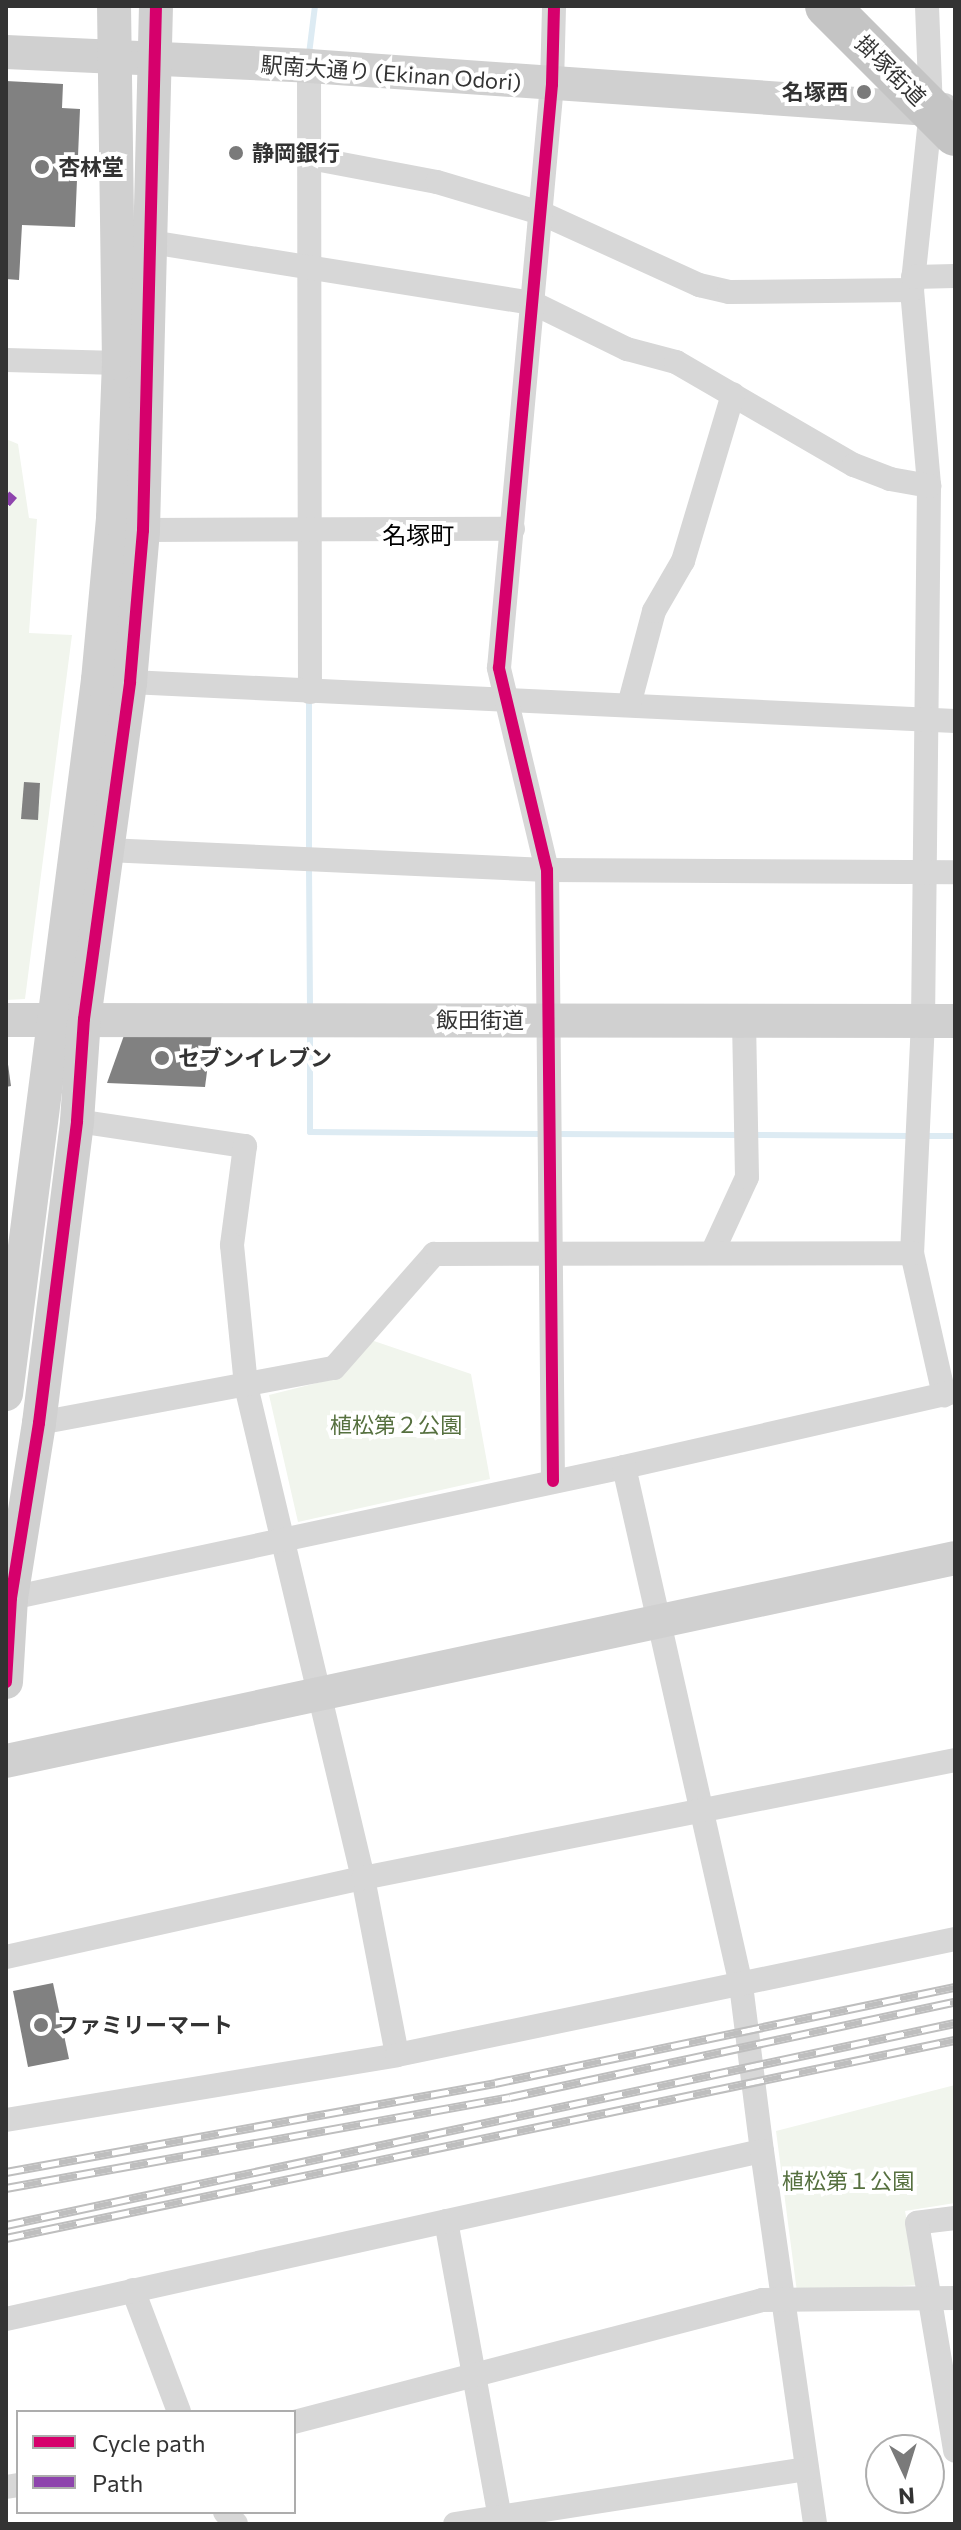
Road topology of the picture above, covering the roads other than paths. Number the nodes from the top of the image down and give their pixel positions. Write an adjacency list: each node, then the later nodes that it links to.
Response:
1 (114, 6): 7 (street)
2 (156, 6): 8 (street)
3 (554, 6): 10 (street)
4 (827, 6): 11 (highway, 掛塚街道)
5 (927, 6): 11 (street)
6 (6, 52): 7 (street, 駅南大通り (Ekinan Odori))
7 (114, 58): 8 (street, 駅南大通り (Ekinan Odori)); 20 (street)
8 (157, 61): 9 (street, 駅南大通り (Ekinan Odori)); 14 (street)
9 (309, 66): 10 (street, 駅南大通り (Ekinan Odori)); 12 (street)
10 (552, 84): 11 (street, 駅南大通り (Ekinan Odori)); 13 (street)
11 (947, 118): 17 (street)
12 (310, 158): 13 (street); 15 (street)
13 (541, 213): 17 (street); 18 (street)
14 (151, 242): 15 (street); 24 (street)
15 (311, 267): 18 (street); 25 (street)
16 (955, 276): 17 (street)
17 (912, 284): 22 (street)
18 (533, 303): 21 (street); 23 (street)
19 (6, 360): 20 (street)
20 (119, 363): 36 (street)
21 (733, 394): 22 (street); 29 (street)
22 (929, 486): 30 (street)
23 (513, 529): 25 (street); 28 (street)
24 (143, 530): 25 (street); 26 (street)
25 (312, 531): 27 (street)
26 (130, 682): 27 (street); 32 (street)
27 (310, 692): 28 (street)
28 (507, 699): 29 (street); 33 (street)
29 (629, 705): 30 (street)
30 (924, 721): 31 (street); 35 (street)
31 (955, 721)
32 (107, 850): 33 (street); 36 (street)
33 (547, 870): 35 (street); 38 (street)
34 (955, 872): 35 (street)
35 (923, 873): 40 (street)
36 (69, 1019): 37 (street, 飯田街道); 38 (street, 飯田街道); 41 (street); 45 (street)
37 (6, 1020)
38 (546, 1020): 39 (street, 飯田街道); 42 (street)
39 (744, 1020): 40 (street, 飯田街道); 43 (street)
40 (939, 1021): 44 (street)
41 (77, 1121): 46 (street); 49 (street)
42 (547, 1250): 43 (street); 46 (street); 51 (street)
43 (713, 1251): 44 (street)
44 (912, 1253): 48 (street)
45 (10, 1330): 47 (street)
46 (246, 1386): 49 (street); 52 (street)
47 (6, 1394)
48 (949, 1394): 50 (street)
49 (39, 1423): 54 (street)
50 (624, 1467): 51 (street); 55 (street)
51 (553, 1481): 52 (street)
52 (281, 1539): 54 (street); 57 (street)
53 (955, 1558): 55 (street)
54 (11, 1598): 56 (street)
55 (657, 1618): 57 (street); 60 (street)
56 (6, 1682)
57 (320, 1693): 59 (street); 61 (street)
58 (955, 1760): 60 (street)
59 (6, 1761)
60 (699, 1815): 61 (street); 64 (street)
61 (363, 1878): 63 (street); 65 (street)
62 (955, 1939): 64 (street)
63 (6, 1957)
64 (741, 1985): 65 (street); 67 (street)
65 (397, 2055): 66 (street)
66 (6, 2120)
67 (762, 2151): 69 (street); 71 (street)
68 (955, 2218): 72 (street)
69 (446, 2221): 70 (street); 75 (street)
70 (133, 2290): 74 (street); 76 (street)
71 (780, 2298): 72 (street); 75 (street); 79 (street)
72 (928, 2298): 73 (street); 78 (street)
73 (955, 2298)
74 (6, 2319)
75 (475, 2376): 77 (street); 80 (street)
76 (178, 2410)
77 (296, 2421)
78 (955, 2451)
79 (806, 2469): 80 (street); 82 (street)
80 (500, 2520): 81 (street)
81 (455, 2524)
82 (815, 2524)

